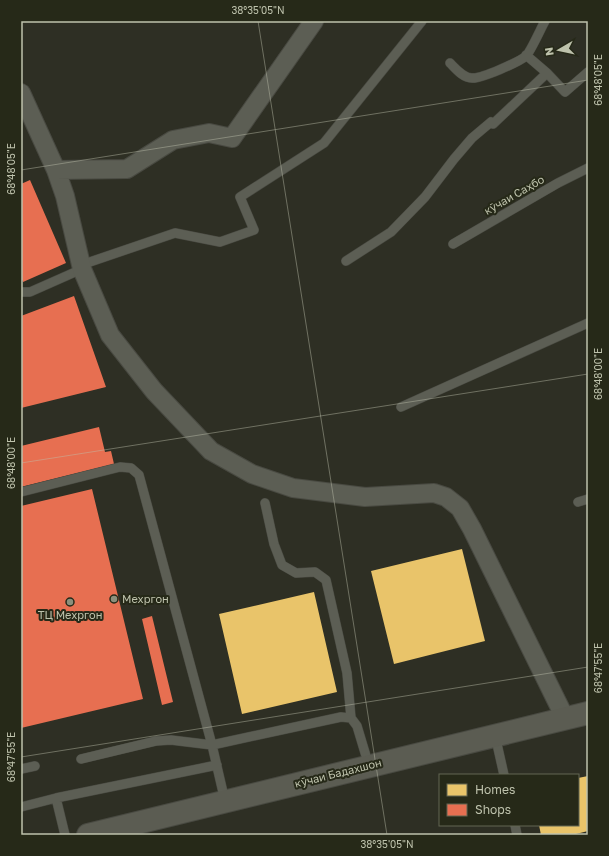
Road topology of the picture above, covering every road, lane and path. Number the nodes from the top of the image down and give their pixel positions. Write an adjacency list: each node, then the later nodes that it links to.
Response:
1 (314, 21): 10 (street)
2 (422, 21): 13 (lane)
3 (545, 21): 4 (lane)
4 (526, 56): 5 (lane); 7 (lane)
5 (450, 63)
6 (588, 72): 7 (lane)
7 (547, 73): 12 (lane)
8 (21, 93): 10 (street)
9 (588, 168): 11 (lane, кӯчаи Саҳбо)
10 (56, 170): 13 (street)
11 (453, 244)
12 (346, 261)
13 (82, 267): 14 (lane); 23 (street)
14 (21, 292)
15 (588, 323): 16 (lane)
16 (401, 408)
17 (21, 492): 25 (lane)
18 (588, 499): 19 (lane)
19 (578, 502)
20 (265, 503): 22 (lane)
21 (588, 713): 23 (main road, кӯчаи Бадахшон)
22 (351, 718): 25 (lane); 29 (lane)
23 (565, 718): 24 (main road, кӯчаи Бадахшон)
24 (495, 735): 29 (main road, кӯчаи Бадахшон); 31 (lane)
25 (212, 744): 26 (lane); 27 (lane)
26 (80, 759)
27 (217, 765): 32 (lane); 33 (lane)
28 (35, 766): 30 (lane)
29 (368, 766): 33 (main road, кӯчаи Бадахшон)
30 (21, 769)
31 (504, 774)
32 (56, 798): 34 (lane); 35 (lane)
33 (225, 801): 36 (main road, кӯчаи Бадахшон)
34 (21, 807)
35 (65, 835)
36 (88, 835)

